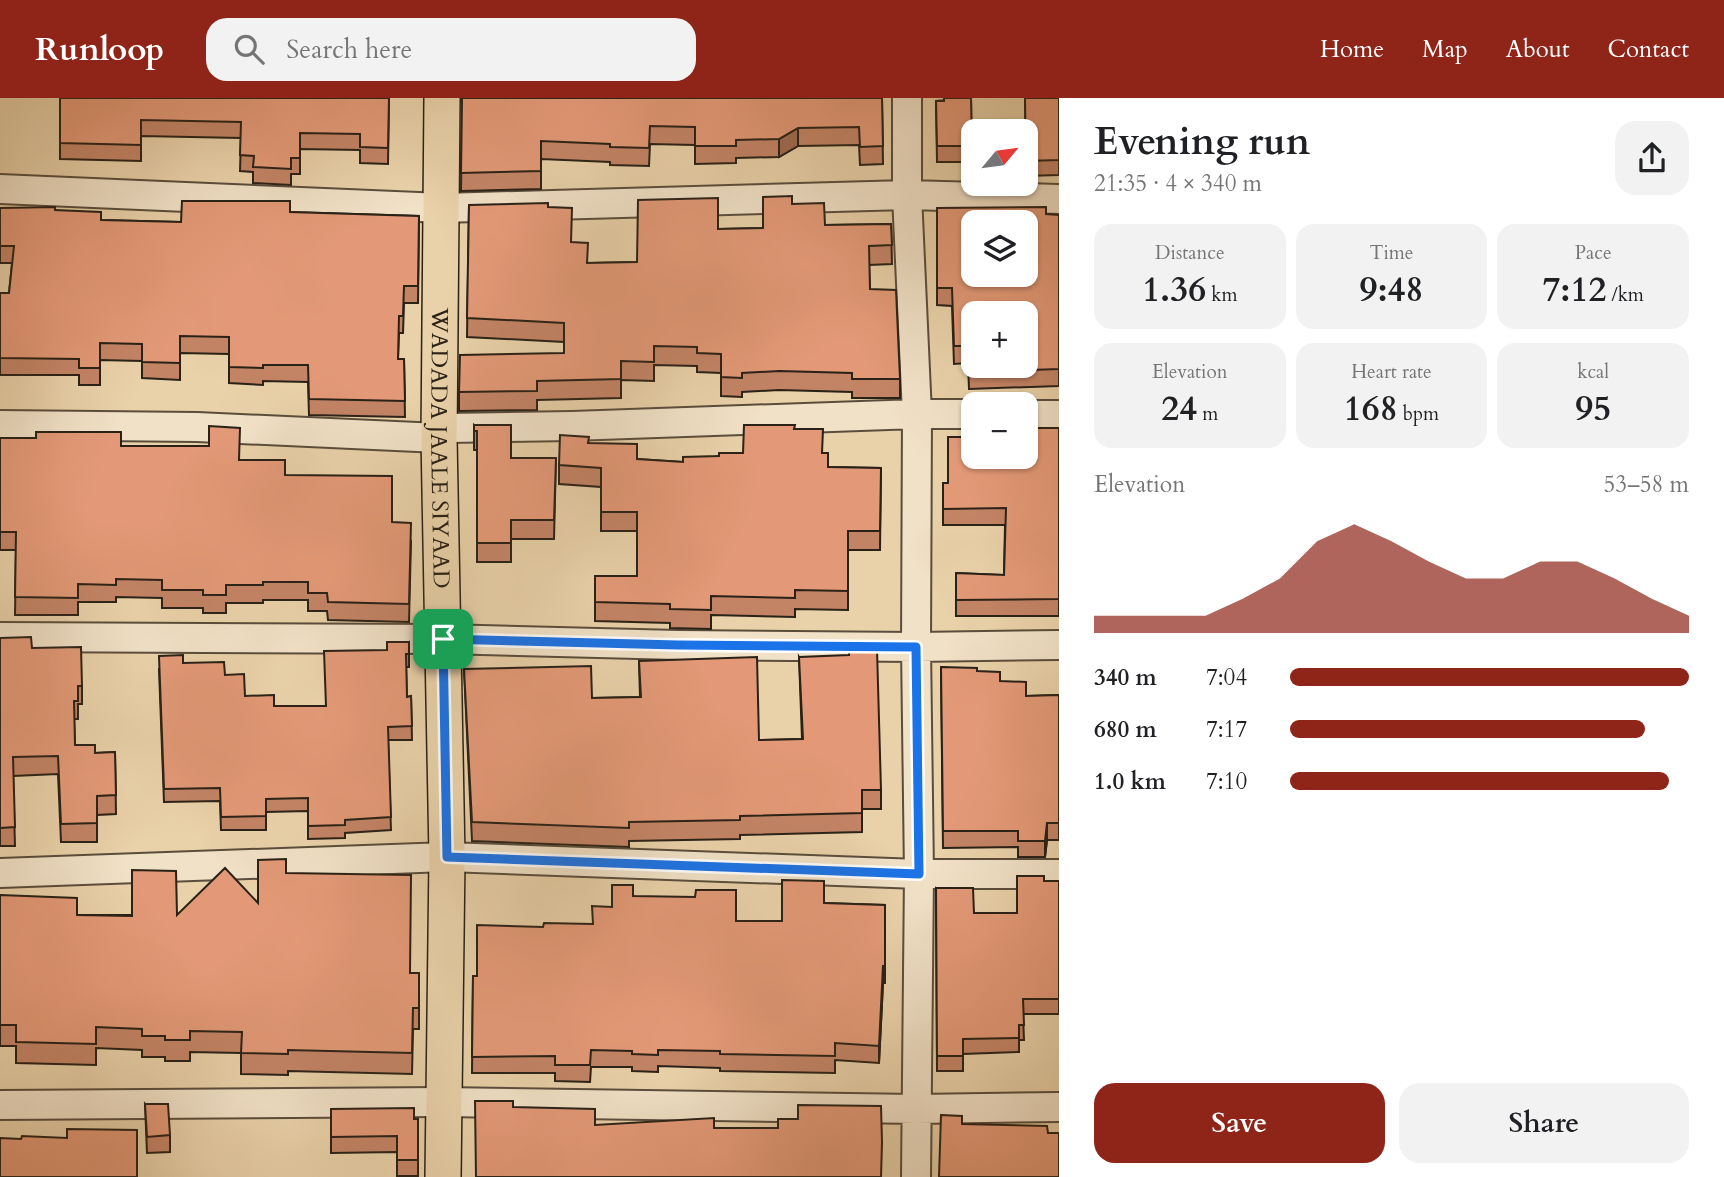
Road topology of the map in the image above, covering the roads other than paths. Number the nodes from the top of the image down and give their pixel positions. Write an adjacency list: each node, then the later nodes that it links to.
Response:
1 (442, 98): 6 (main road, WADADA JAALE SIYAAD)
2 (907, 98): 4 (street)
3 (0, 189): 6 (street)
4 (907, 195): 5 (street); 6 (street); 7 (street)
5 (1059, 199)
6 (442, 208): 12 (main road, WADADA JAALE SIYAAD)
7 (917, 414): 8 (street); 12 (street); 16 (street)
8 (961, 414)
9 (1038, 415): 10 (street)
10 (1059, 415)
11 (0, 425): 12 (street)
12 (439, 438): 14 (main road, WADADA JAALE SIYAAD)
13 (0, 637): 14 (street)
14 (443, 639): 16 (street); 17 (main road, WADADA JAALE SIYAAD)
15 (1059, 645): 16 (street)
16 (916, 647): 19 (street)
17 (447, 857): 18 (street); 19 (street); 21 (main road, WADADA JAALE SIYAAD)
18 (0, 873)
19 (919, 874): 20 (street); 24 (street)
20 (1059, 874)
21 (443, 1102): 22 (street); 24 (street); 25 (main road, WADADA JAALE SIYAAD)
22 (0, 1105)
23 (1059, 1107): 24 (street)
24 (917, 1109): 26 (street)
25 (443, 1177)
26 (916, 1177)

